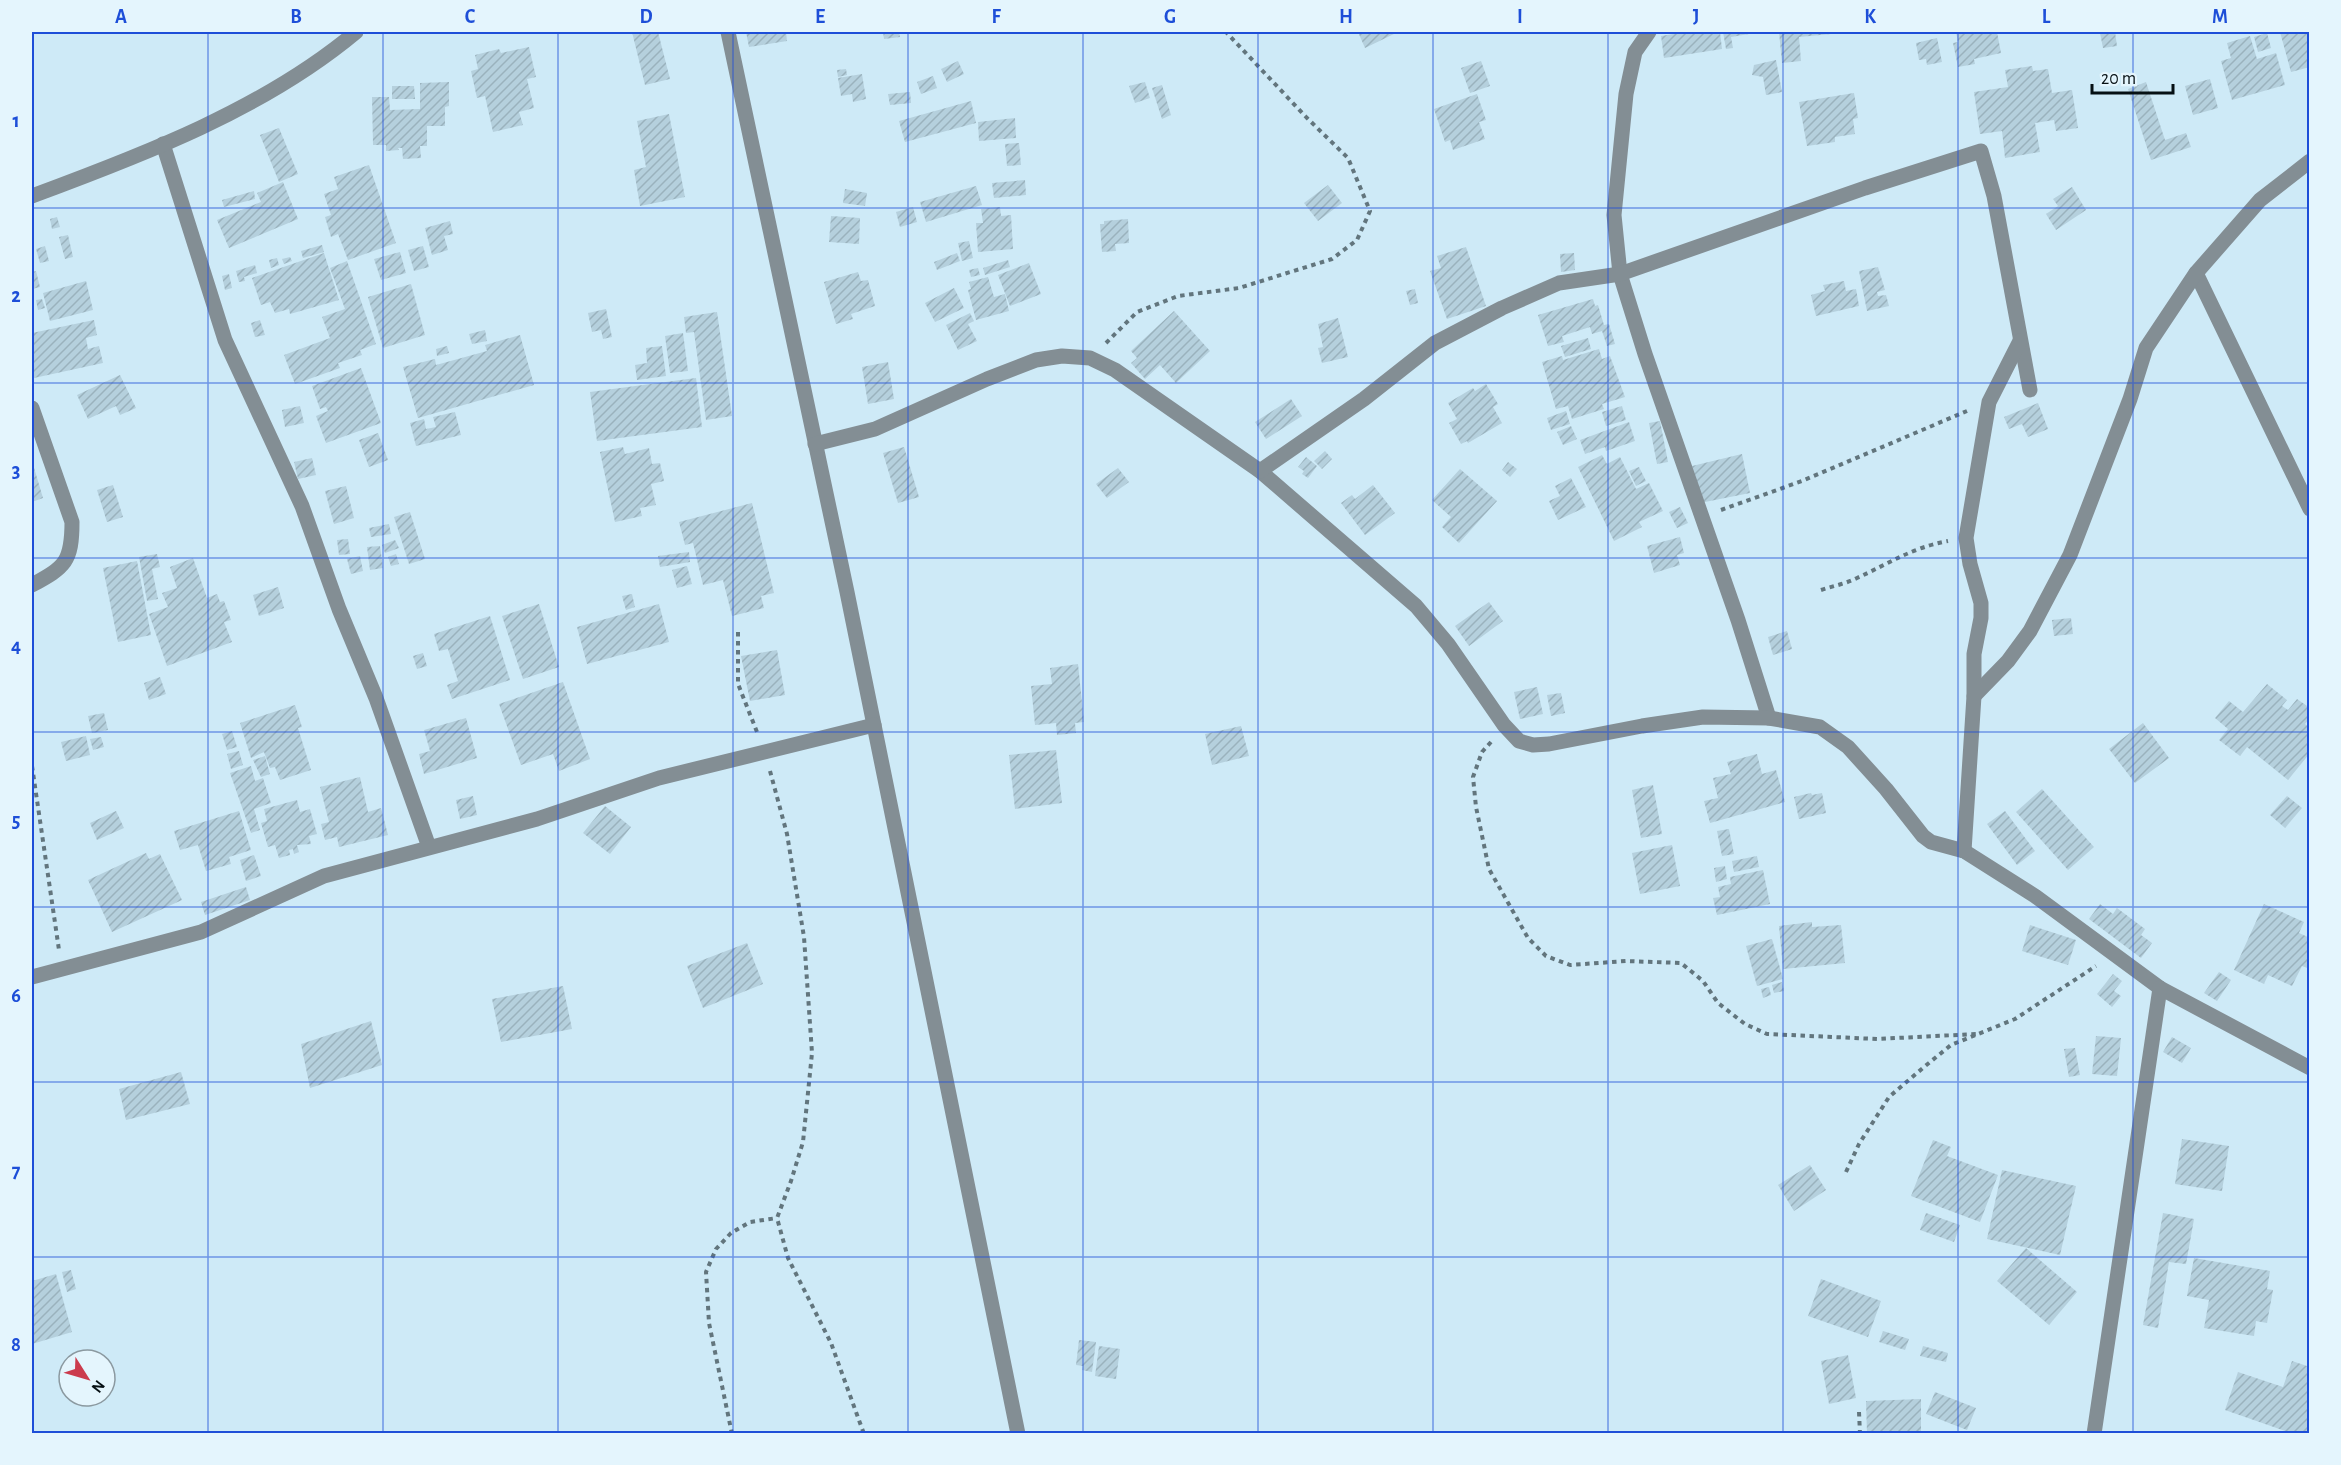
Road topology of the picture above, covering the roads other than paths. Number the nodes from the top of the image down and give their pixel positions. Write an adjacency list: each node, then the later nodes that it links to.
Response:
1 (356, 32): 4 (street)
2 (728, 32): 12 (street)
3 (1649, 32): 8 (street)
4 (163, 144): 6 (street); 19 (street)
5 (2310, 161): 7 (street)
6 (32, 196)
7 (2196, 273): 14 (street); 16 (street)
8 (1620, 274): 9 (street); 13 (street); 17 (street)
9 (2020, 341): 10 (street); 16 (street)
10 (2030, 390)
11 (32, 408): 15 (street)
12 (815, 444): 13 (street); 18 (street)
13 (1260, 471): 17 (street)
14 (2310, 509)
15 (32, 585)
16 (1974, 696): 20 (street)
17 (1769, 718): 20 (street)
18 (874, 725): 19 (street); 24 (street)
19 (429, 847): 21 (street)
20 (1964, 851): 22 (street)
21 (32, 977)
22 (2160, 988): 23 (street); 25 (street)
23 (2310, 1068)
24 (1018, 1434)
25 (2094, 1434)

